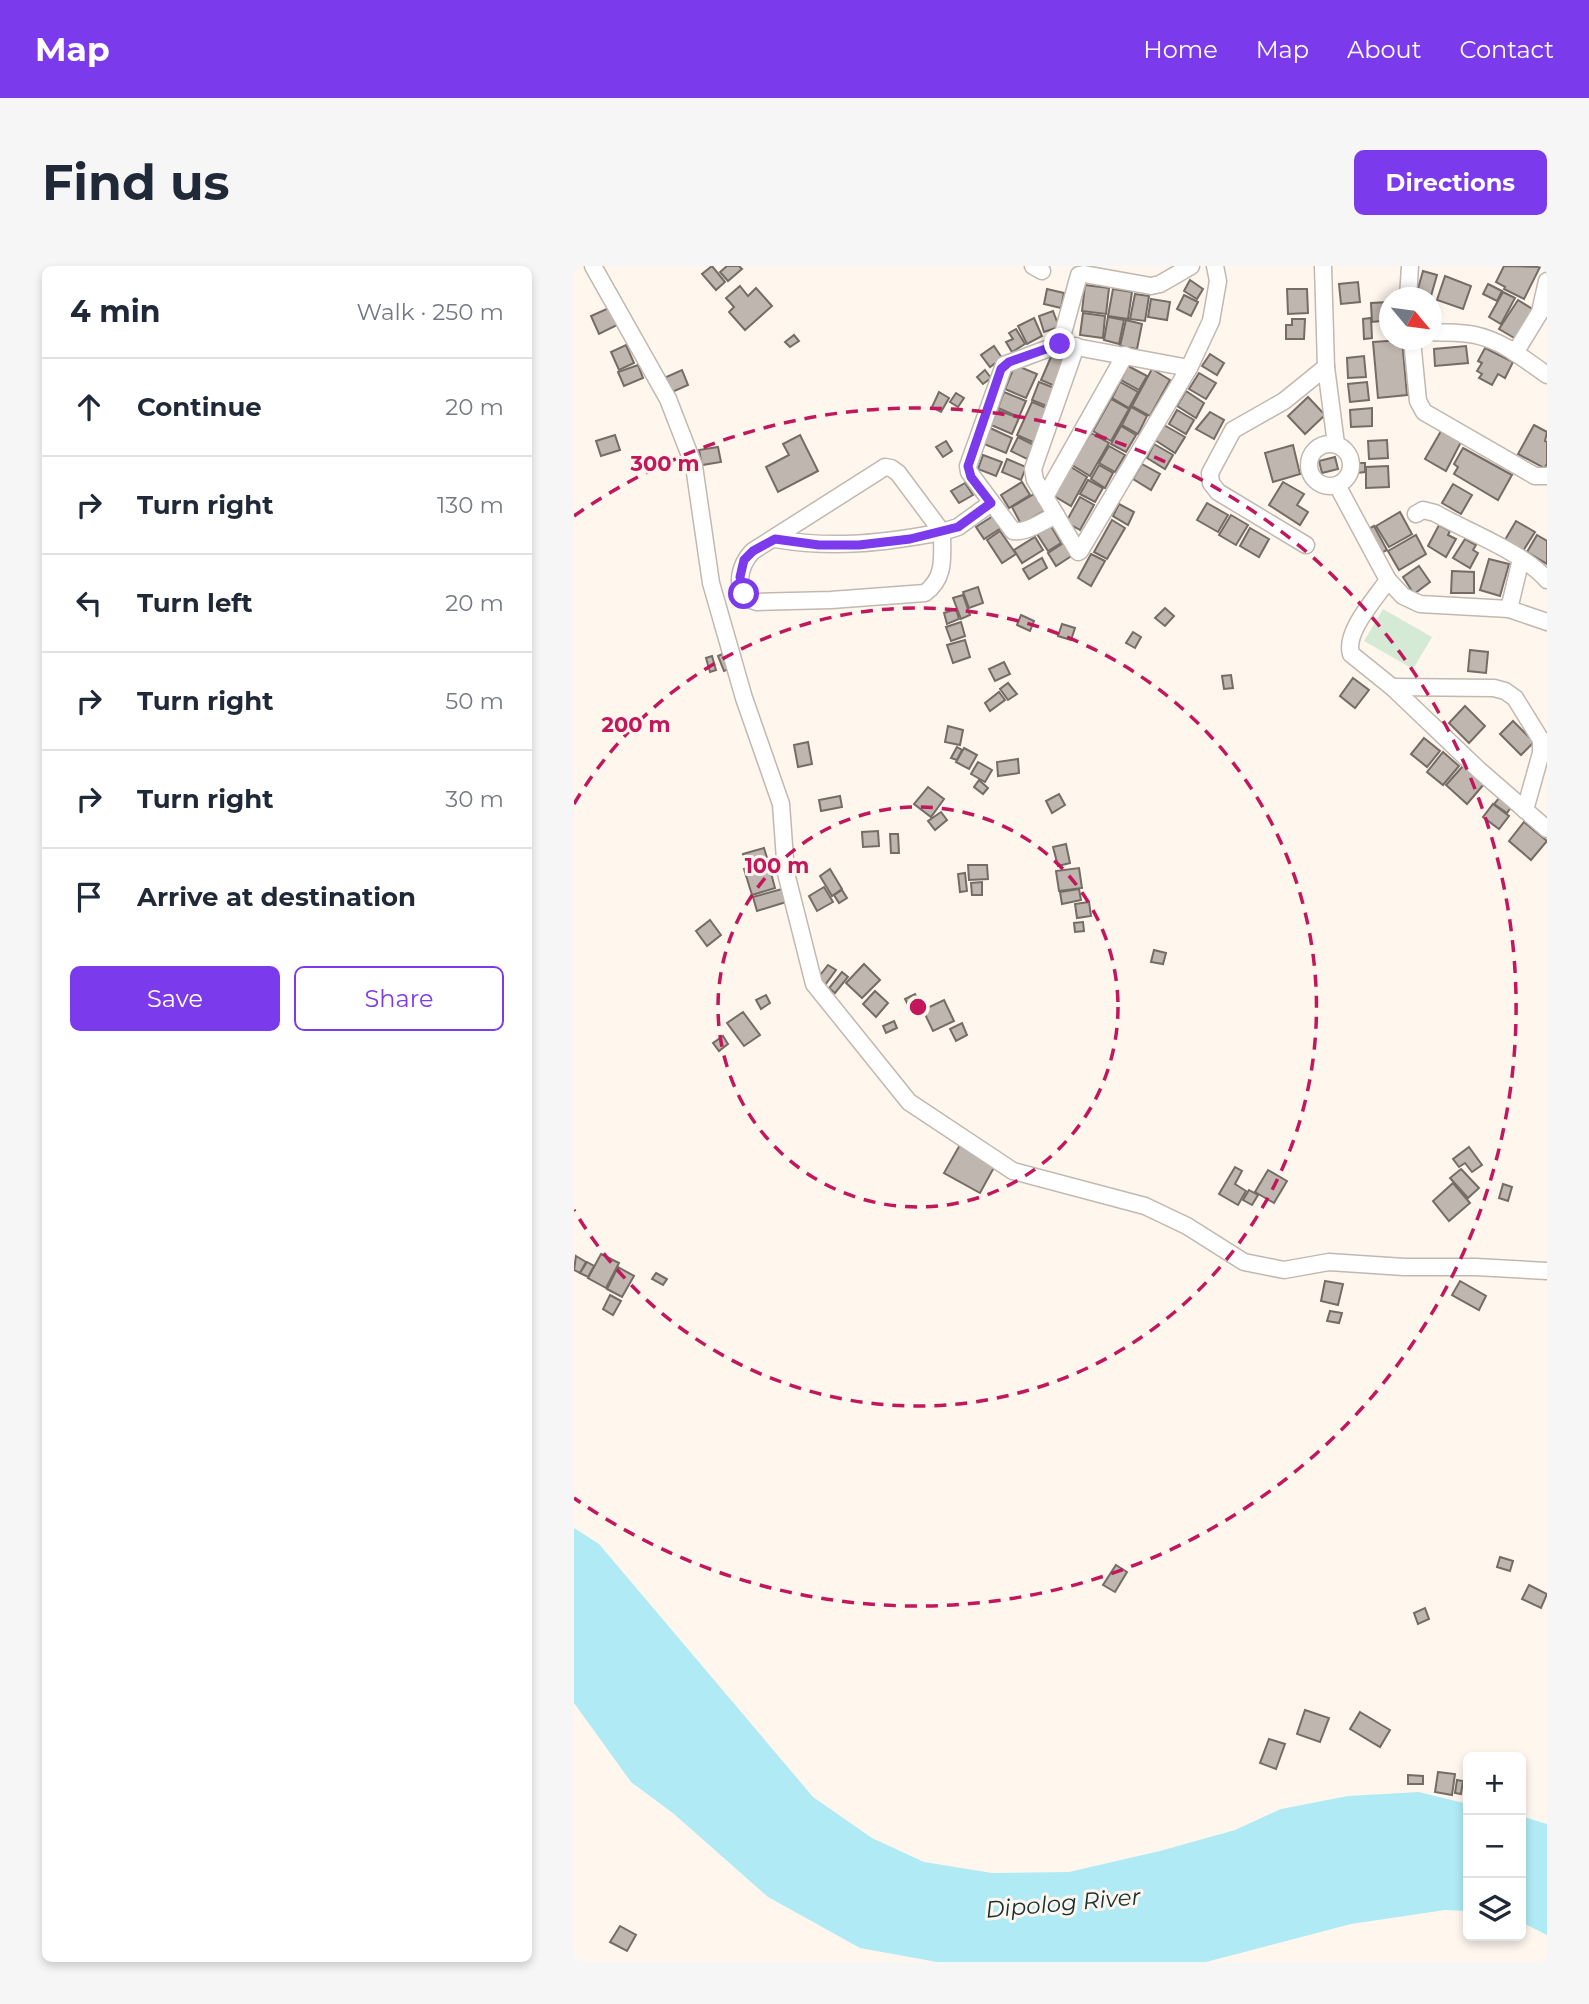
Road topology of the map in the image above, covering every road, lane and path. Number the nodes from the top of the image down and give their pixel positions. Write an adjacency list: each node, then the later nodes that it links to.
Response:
1 (593, 266): 35 (street)
2 (1191, 266): 10 (street)
3 (1215, 266): 15 (street)
4 (1310, 266): 5 (street)
5 (1323, 266): 14 (street)
6 (1410, 266): 8 (street)
7 (1547, 281): 12 (street)
8 (1409, 287)
9 (1442, 332): 12 (street)
10 (1068, 345): 13 (street); 20 (street); 21 (street)
11 (1413, 350): 18 (street)
12 (1515, 353): 16 (street)
13 (1125, 355): 15 (street); 20 (street)
14 (1326, 367): 17 (street); 26 (street)
15 (1189, 368): 22 (street)
16 (1547, 375)
17 (1336, 444): 19 (street); 19 (street)
18 (1547, 476)
19 (1337, 485): 28 (street)
20 (1045, 497): 22 (street)
21 (991, 503): 22 (street); 24 (street)
22 (1056, 514)
23 (1416, 514): 27 (street)
24 (942, 532): 25 (street); 25 (street); 25 (street)
25 (775, 539)
26 (1306, 545)
27 (1521, 559): 29 (street); 30 (street)
28 (1388, 580): 30 (street); 32 (street)
29 (1547, 580)
30 (1508, 609): 31 (street)
31 (1547, 622)
32 (1392, 687): 33 (street); 33 (street)
33 (1525, 810): 34 (street)
34 (1547, 829)
35 (1547, 1271)

